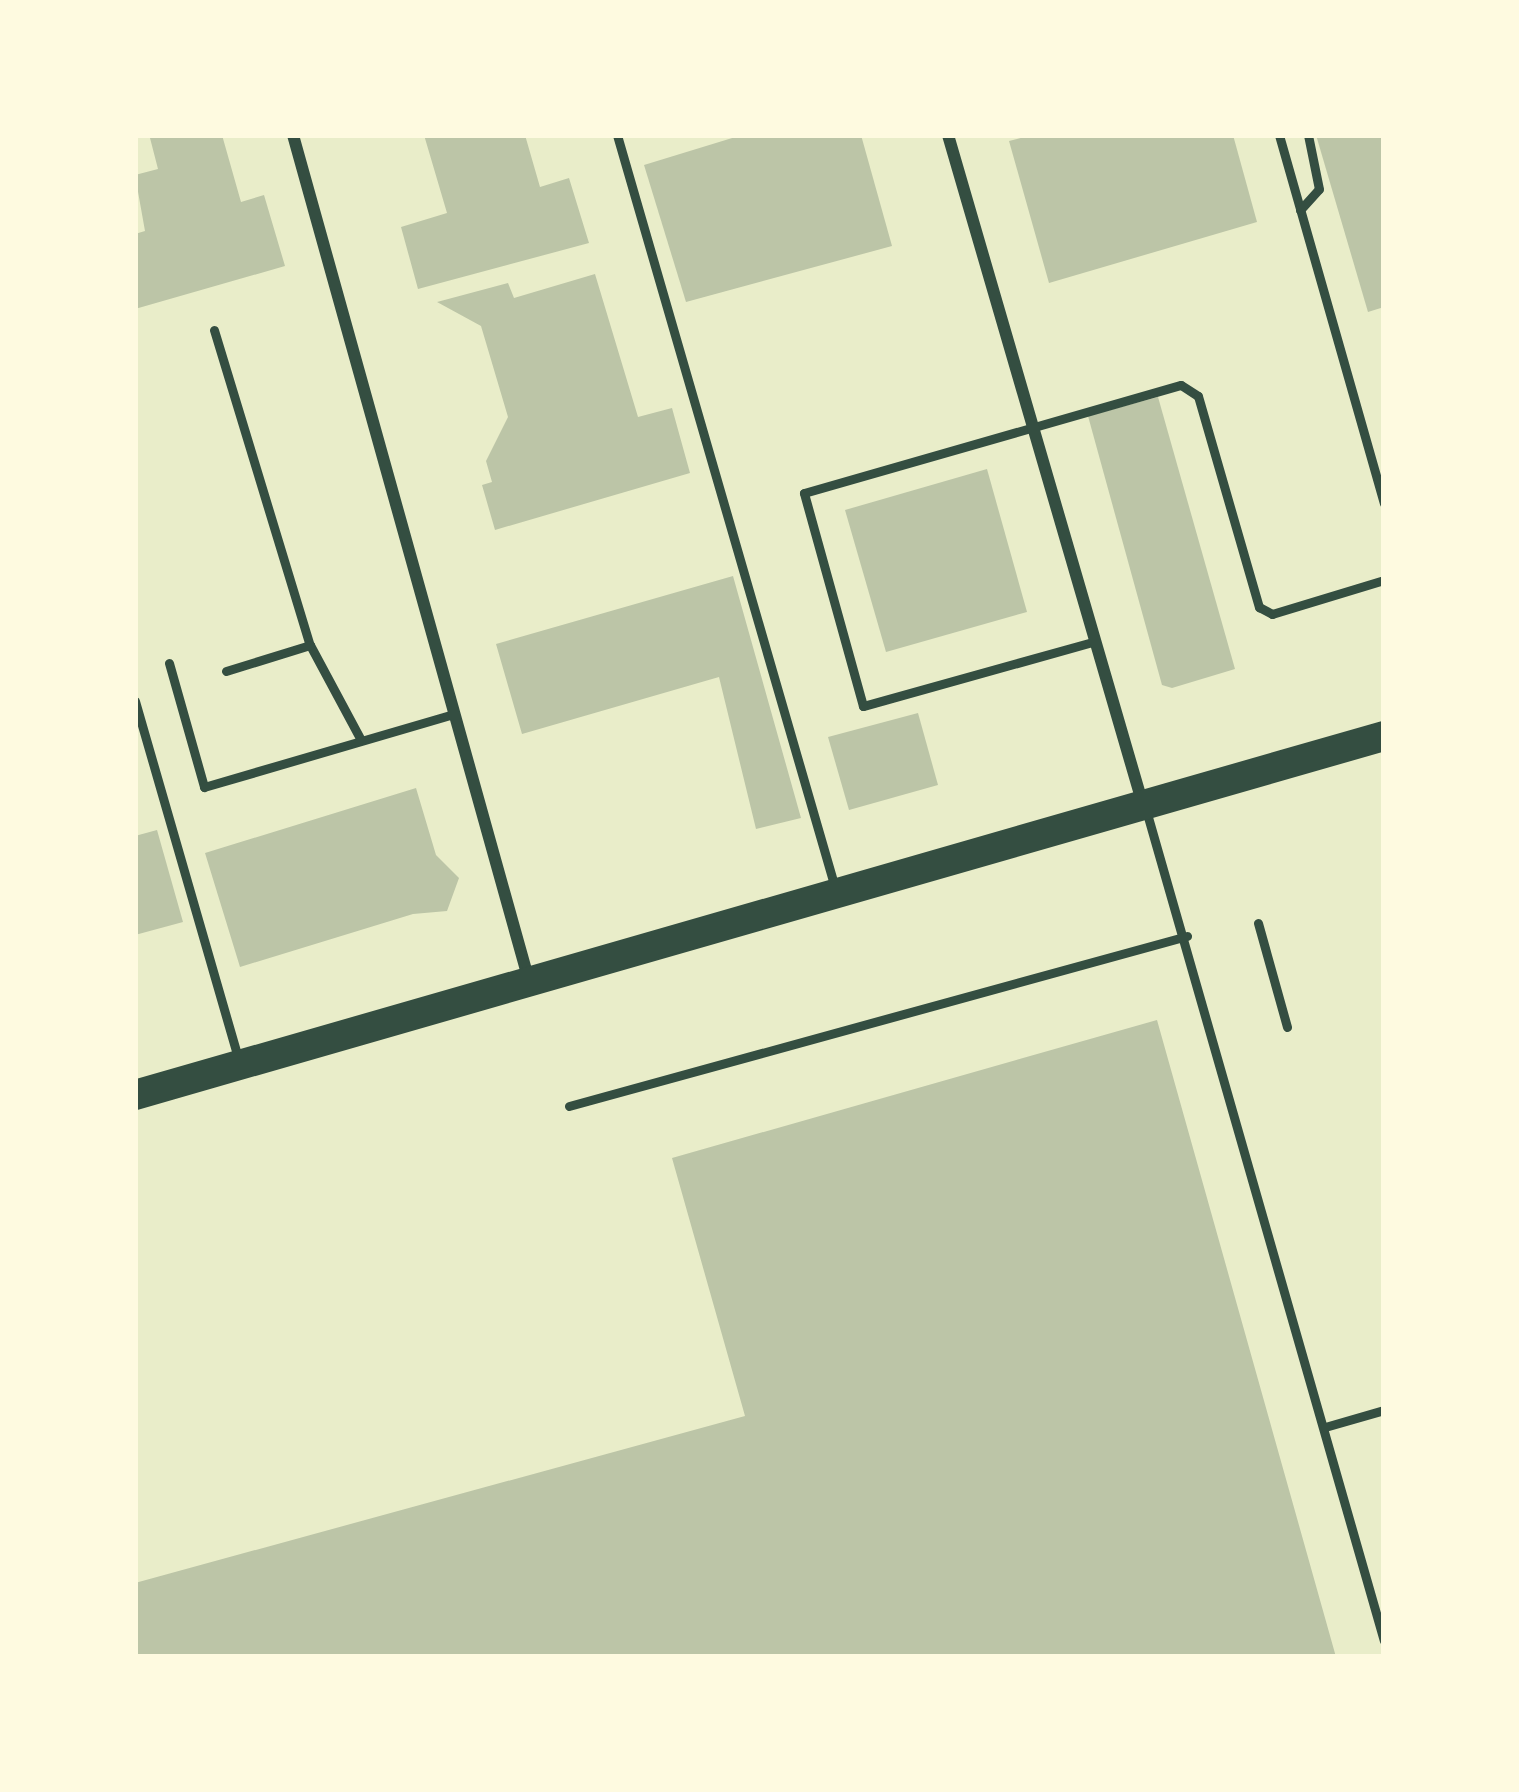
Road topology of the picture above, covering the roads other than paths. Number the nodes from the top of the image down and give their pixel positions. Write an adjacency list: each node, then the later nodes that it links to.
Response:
1 (292, 135): 16 (street)
2 (616, 135): 20 (lane)
3 (948, 135): 8 (street)
4 (1279, 135): 6 (lane)
5 (1308, 135): 6 (lane)
6 (1300, 210): 9 (lane)
7 (214, 330): 12 (lane)
8 (1033, 427): 10 (lane); 11 (street); 11 (lane)
9 (1384, 503)
10 (1384, 580)
11 (1096, 641): 19 (street)
12 (310, 645): 14 (lane); 18 (lane)
13 (169, 663): 18 (lane)
14 (226, 671)
15 (135, 700): 25 (lane)
16 (454, 714): 18 (lane); 23 (street)
17 (1384, 736): 19 (main road)
18 (361, 740)
19 (1144, 806): 20 (main road); 22 (lane)
20 (836, 893): 23 (main road)
21 (1258, 923): 24 (lane)
22 (1187, 936): 27 (lane); 29 (lane)
23 (529, 981): 25 (main road)
24 (1287, 1027)
25 (240, 1066): 26 (main road)
26 (135, 1095)
27 (568, 1106)
28 (1384, 1410): 29 (lane)
29 (1325, 1427): 30 (lane)
30 (1384, 1641)

